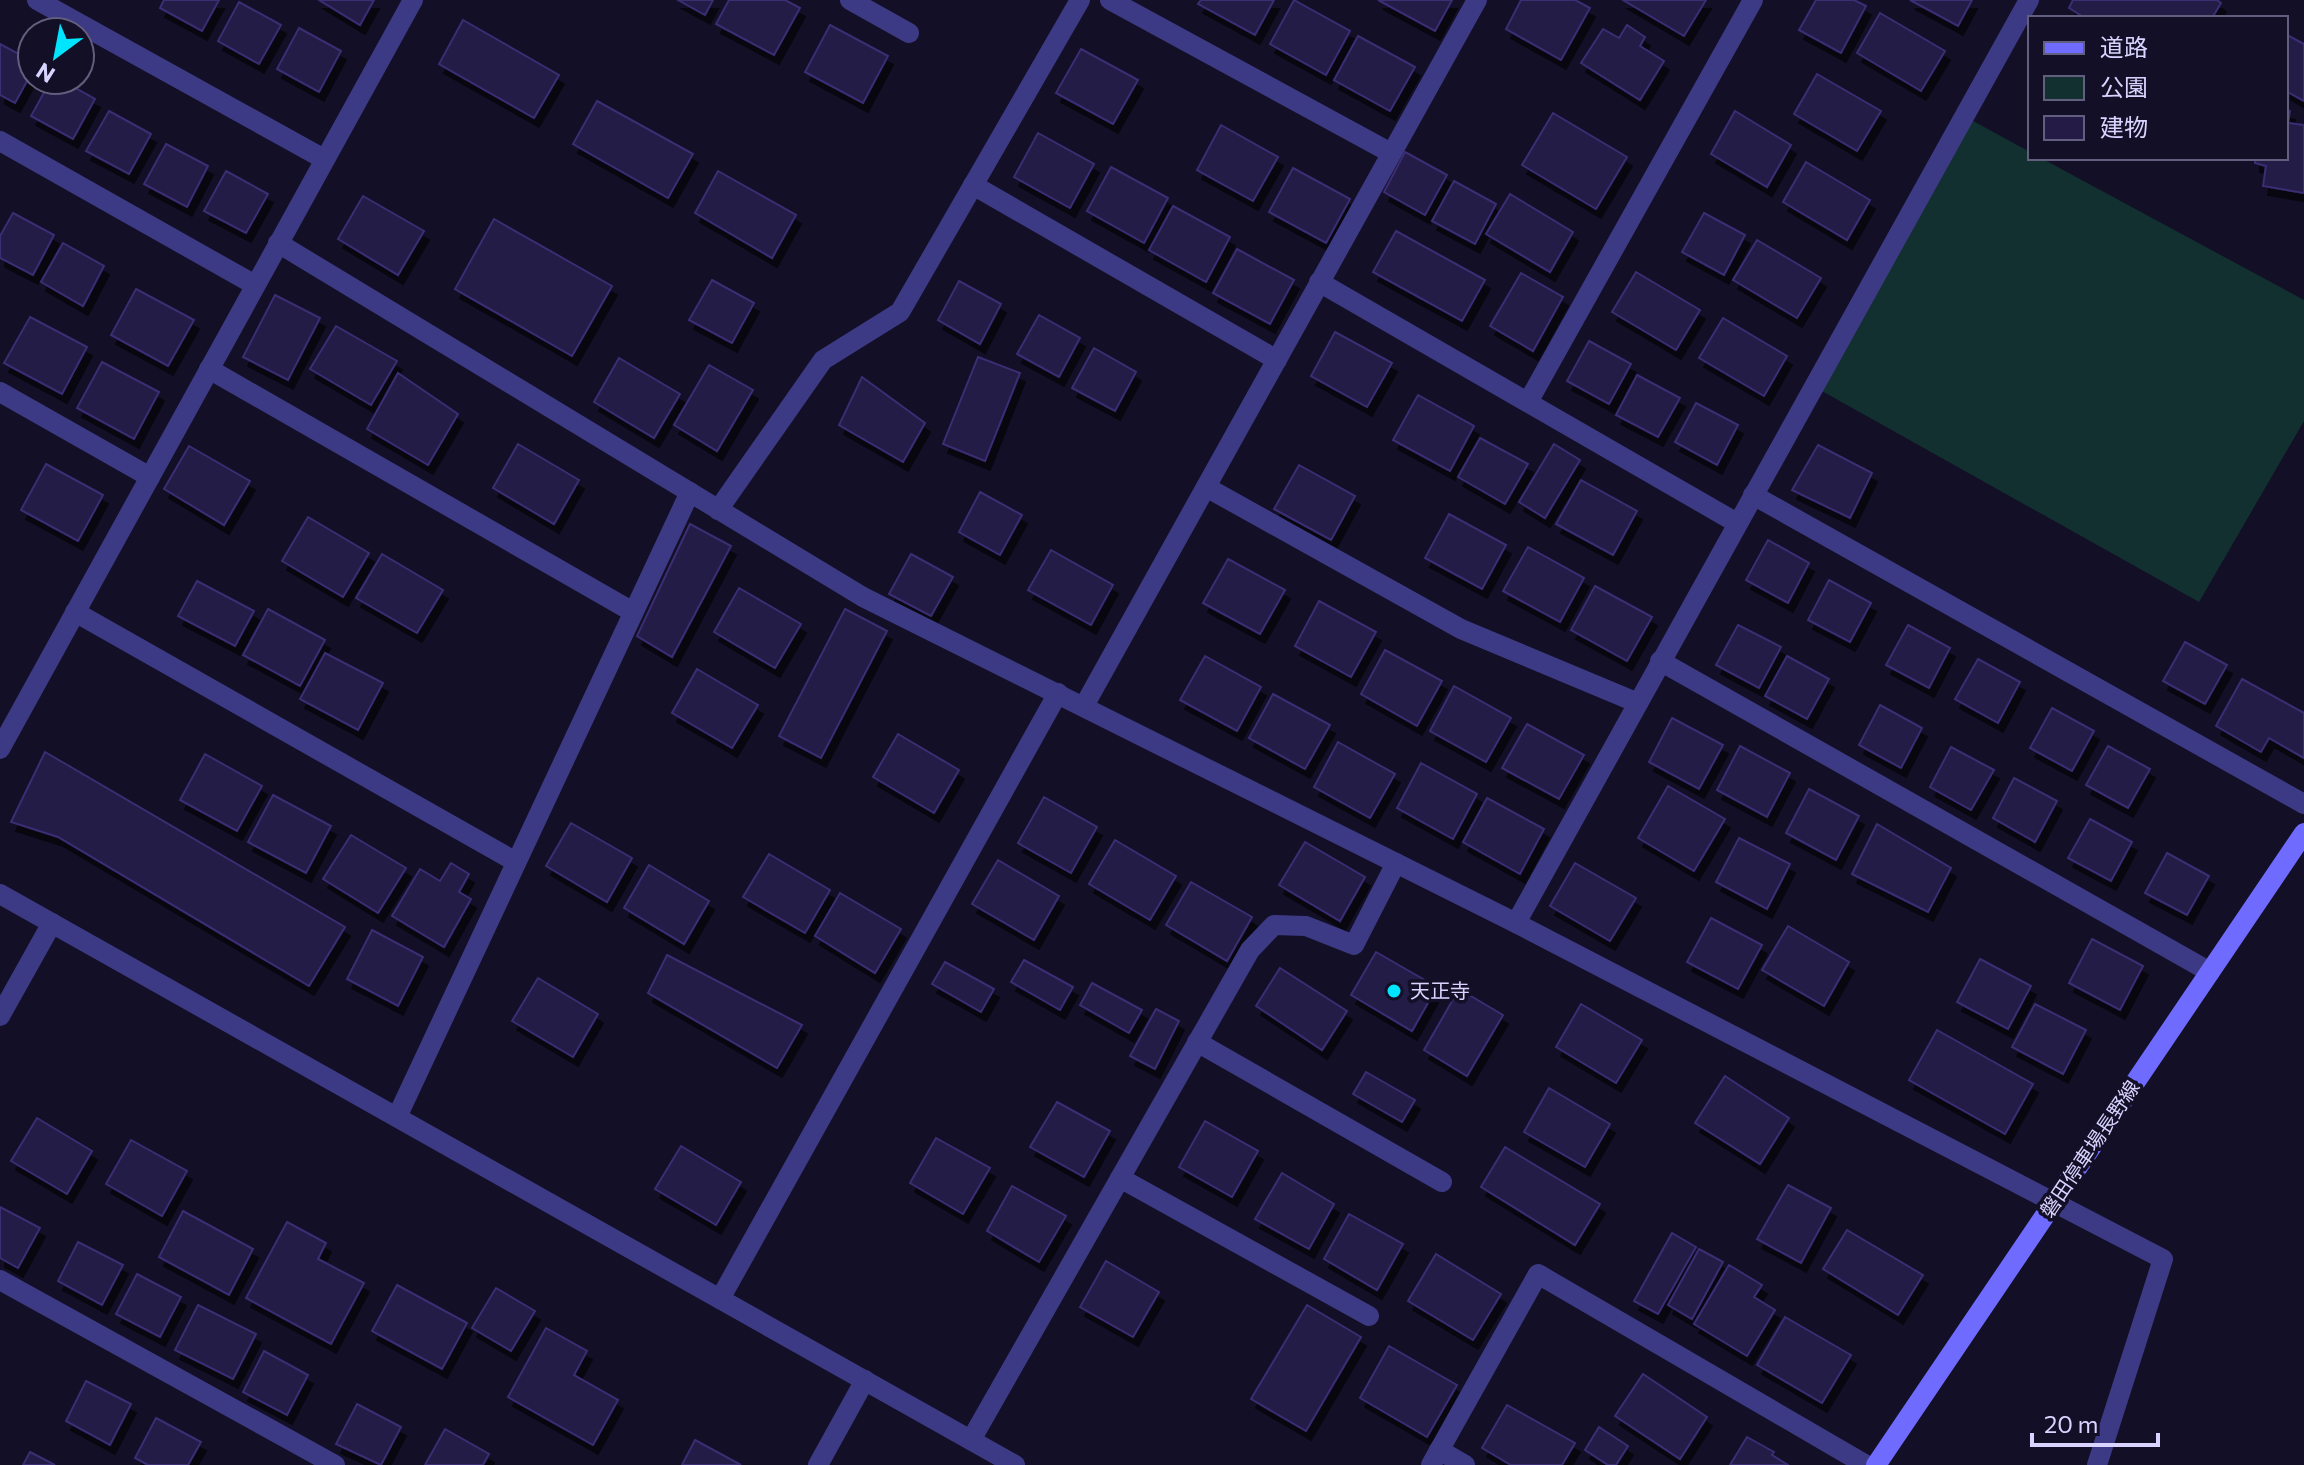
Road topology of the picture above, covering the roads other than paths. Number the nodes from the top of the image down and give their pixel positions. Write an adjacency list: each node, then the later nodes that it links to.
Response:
1 (37, 0): 12 (street)
2 (413, 0): 12 (street)
3 (850, 0): 9 (street)
4 (1080, 0): 13 (street)
5 (1110, 0): 11 (street)
6 (1477, 0): 11 (street)
7 (1753, 0): 20 (street)
8 (2029, 0): 24 (street)
9 (909, 33)
10 (0, 141): 16 (street)
11 (1391, 153): 15 (street)
12 (324, 159): 14 (street)
13 (973, 185): 17 (street); 25 (street)
14 (278, 243): 16 (street); 23 (street)
15 (1319, 282): 17 (street); 20 (street)
16 (255, 285): 18 (street)
17 (1277, 360): 22 (street)
18 (209, 369): 21 (street); 28 (street)
19 (0, 392): 21 (street)
20 (1528, 402): 26 (street)
21 (150, 477): 27 (street)
22 (1206, 487): 31 (street); 32 (street)
23 (690, 492): 25 (street); 28 (street)
24 (1753, 495): 26 (street); 34 (street)
25 (718, 510): 30 (street)
26 (1737, 523): 29 (street)
27 (75, 612): 33 (street); 36 (street)
28 (633, 612): 36 (street)
29 (1660, 661): 31 (street); 41 (street)
30 (1058, 693): 32 (street); 49 (street)
31 (1638, 703): 40 (street)
32 (1084, 706): 37 (street)
33 (0, 749)
34 (2304, 804)
35 (2304, 833): 41 (main road, 磐田停車場長野線)
36 (516, 862): 44 (street)
37 (1396, 863): 40 (street); 43 (street)
38 (0, 894): 39 (street)
39 (52, 923): 42 (street); 44 (street)
40 (1516, 923): 47 (street)
41 (2210, 972): 47 (main road, 磐田停車場長野線)
42 (0, 1016)
43 (1197, 1042): 45 (street); 46 (street)
44 (397, 1117): 49 (street)
45 (1120, 1178): 50 (street); 52 (street)
46 (1442, 1182)
47 (2055, 1200): 59 (main road, 磐田停車場長野線); 60 (street)
48 (0, 1280): 54 (street)
49 (720, 1299): 51 (street)
50 (1369, 1316)
51 (865, 1380): 52 (street); 55 (street)
52 (971, 1440): 56 (street)
53 (1435, 1458): 57 (street); 58 (street)
54 (335, 1465)
55 (818, 1465)
56 (1015, 1465)
57 (1465, 1465)
58 (1866, 1465)
59 (1876, 1465)
60 (2097, 1465)

